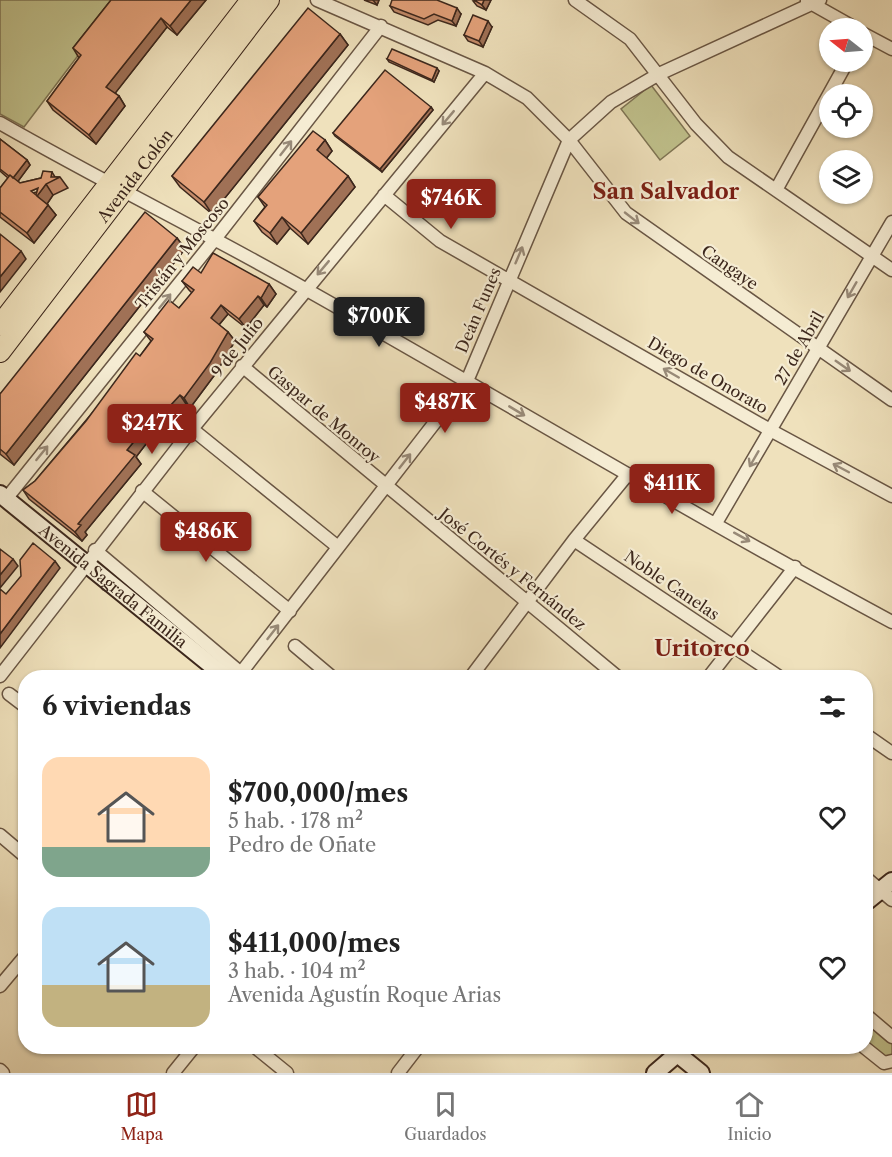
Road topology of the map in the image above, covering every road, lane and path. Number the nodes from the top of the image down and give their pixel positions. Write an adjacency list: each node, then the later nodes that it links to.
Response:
1 (251, 0): 15 (main road, Avenida Colón)
2 (269, 0): 15 (main road, Avenida Colón)
3 (317, 0): 7 (street, Cangaye)
4 (575, 0): 12 (street)
5 (812, 1): 6 (street); 12 (street, Deán Funes)
6 (839, 18)
7 (381, 26): 11 (street, Cangaye); 19 (street, Tristán y Moscoso, one-way to 7)
8 (873, 39): 9 (street)
9 (892, 50)
10 (841, 72): 16 (street)
11 (485, 73): 14 (street, Cangaye); 17 (street, 9 de Julio, one-way to 17)
12 (659, 74): 14 (street, Deán Funes); 16 (street)
13 (0, 123): 15 (street)
14 (569, 140): 22 (street, Deán Funes, one-way to 14); 25 (street, Cangaye, one-way to 25)
15 (116, 187): 19 (street); 24 (main road, Avenida Colón); 26 (main road, Avenida Colón)
16 (776, 190): 20 (street)
17 (384, 195): 22 (street, Diego de Onorato); 23 (street, 9 de Julio, one-way to 23)
18 (892, 222): 20 (street, 27 de Abril)
19 (215, 239): 23 (street); 35 (street, Tristán y Moscoso, one-way to 19)
20 (872, 256): 21 (street); 25 (street, 27 de Abril, one-way to 25)
21 (892, 270)
22 (509, 280): 28 (street, Deán Funes); 31 (street, Diego de Onorato, one-way to 22)
23 (306, 289): 27 (street, 9 de Julio); 28 (street)
24 (0, 325)
25 (818, 349): 29 (street, Cangaye, one-way to 29); 31 (street, 27 de Abril)
26 (0, 352)
27 (243, 366): 30 (street, 9 de Julio); 33 (street, Gaspar de Monroy)
28 (467, 381): 32 (street, one-way to 32); 33 (street, Deán Funes, one-way to 28)
29 (892, 400)
30 (192, 429): 34 (street, 9 de Julio); 39 (street)
31 (770, 430): 36 (street, Diego de Onorato, one-way to 31); 37 (street, 27 de Abril, one-way to 37)
32 (628, 474): 37 (street); 38 (street)
33 (385, 487): 39 (street, Deán Funes); 42 (street, José Cortés y Fernández)
34 (142, 491): 40 (street, 9 de Julio); 44 (street)
35 (3, 496): 40 (main road, Avenida Sagrada Familia)
36 (892, 496)
37 (716, 523): 41 (street, one-way to 41)
38 (574, 540): 42 (street); 47 (street, Noble Canelas)
39 (338, 547): 44 (street, Deán Funes)
40 (90, 557): 48 (main road, Avenida Sagrada Familia); 55 (street, 9 de Julio)
41 (795, 567): 45 (street); 47 (street)
42 (528, 602): 51 (street); 52 (street, José Cortés y Fernández)
43 (892, 608): 45 (street)
44 (290, 610): 49 (street, Deán Funes, one-way to 44)
45 (887, 619)
46 (295, 646): 50 (street)
47 (734, 646): 53 (street); 54 (street, Noble Canelas)
48 (228, 670)
49 (240, 670)
50 (324, 670)
51 (476, 670)
52 (609, 670)
53 (714, 670)
54 (770, 670)
55 (0, 676)
56 (9, 694): 57 (street)
57 (18, 701)
58 (873, 740): 59 (street)
59 (892, 753)
60 (0, 835): 61 (street)
61 (18, 850)
62 (873, 882): 63 (street)
63 (888, 890): 64 (main road)
64 (873, 898)
65 (18, 965): 66 (street)
66 (0, 987)
67 (873, 1021): 68 (street)
68 (892, 1037)
69 (188, 1054): 76 (street)
70 (264, 1054): 77 (street)
71 (413, 1054): 78 (street)
72 (673, 1054): 79 (main road)
73 (683, 1054): 80 (main road)
74 (873, 1054): 75 (street)
75 (892, 1061)
76 (173, 1073)
77 (287, 1073)
78 (398, 1073)
79 (655, 1073)
80 (701, 1073)

